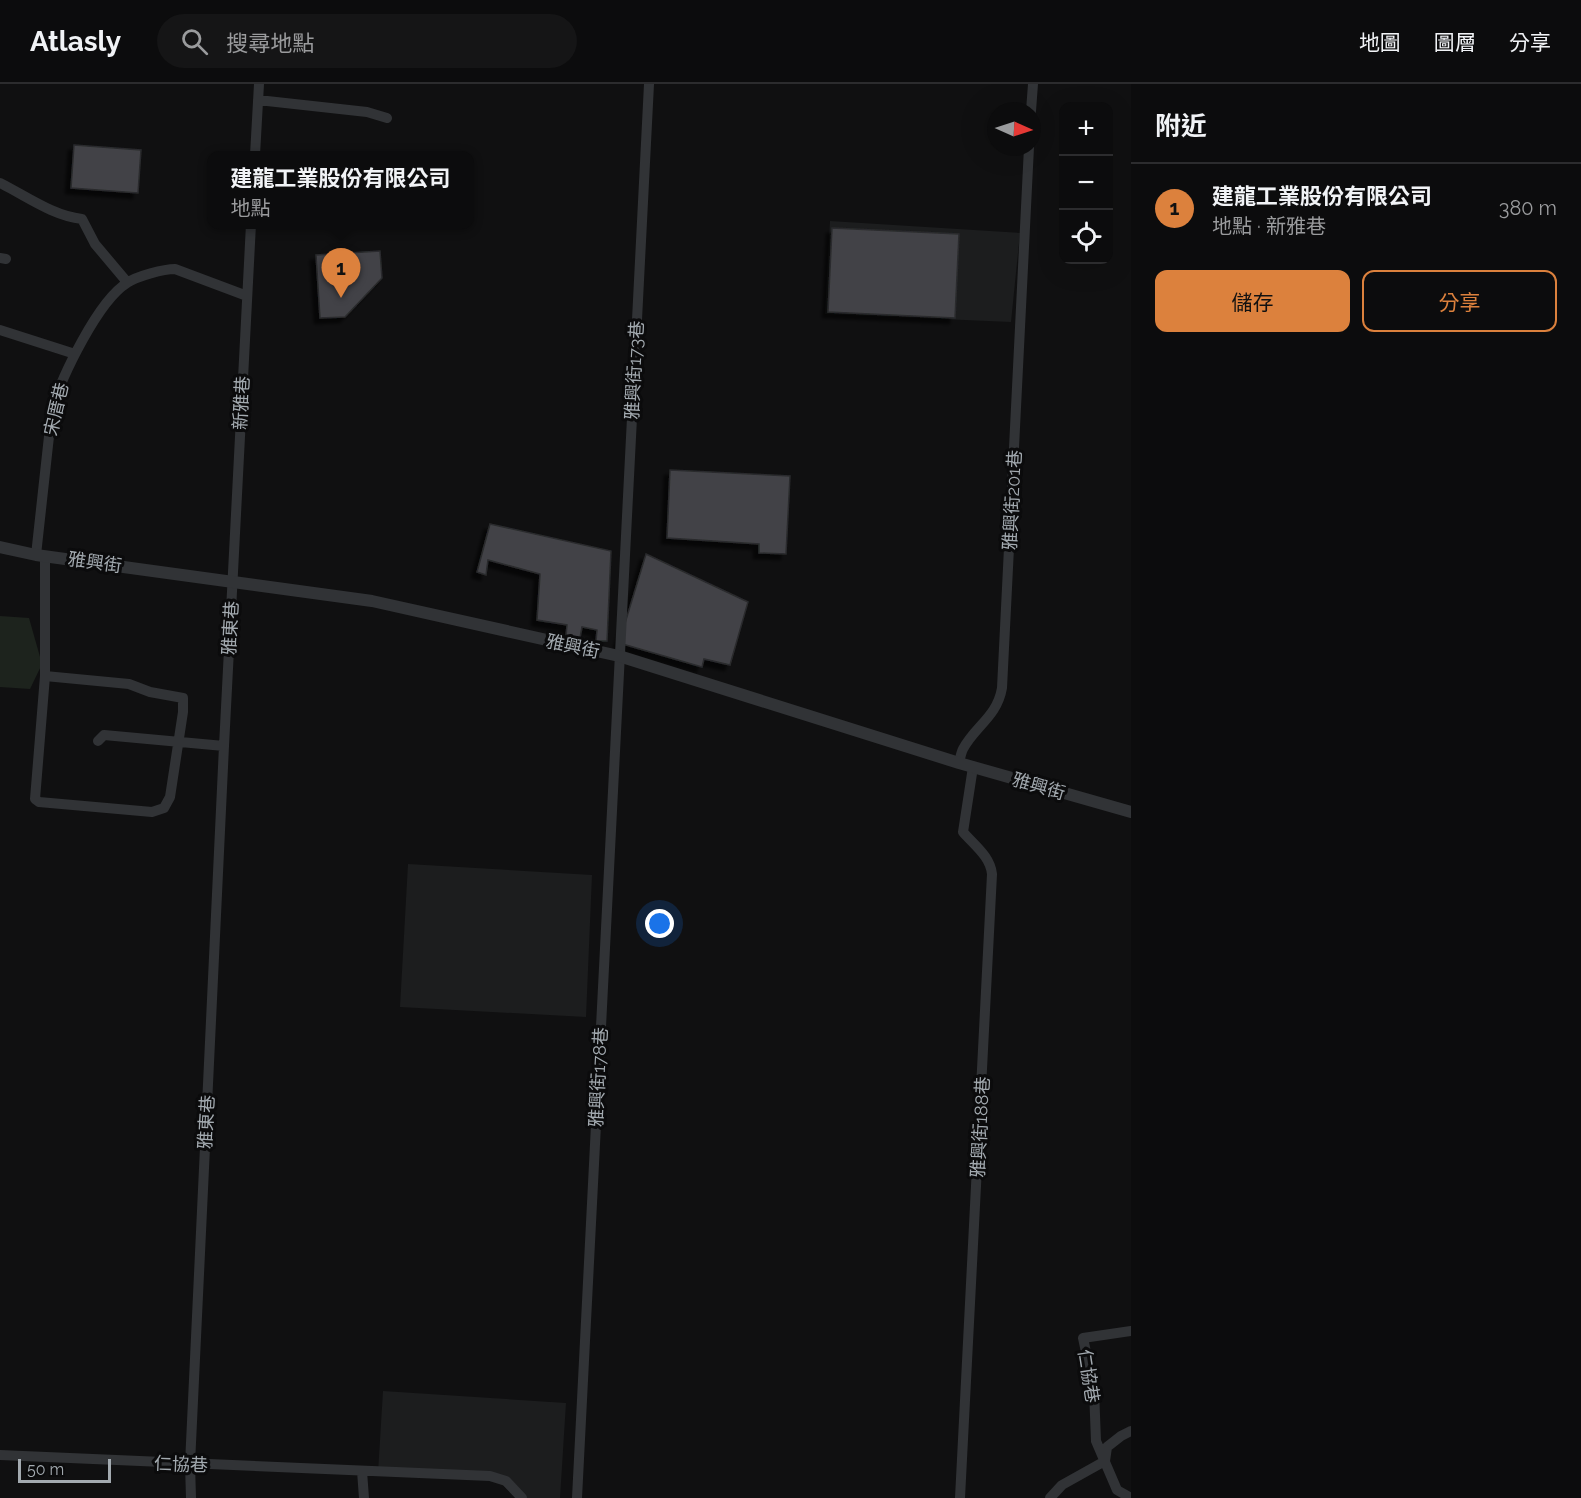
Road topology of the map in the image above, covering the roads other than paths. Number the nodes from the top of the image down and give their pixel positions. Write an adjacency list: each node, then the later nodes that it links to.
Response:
1 (259, 84): 4 (street)
2 (649, 84): 18 (street, 雅興街173巷)
3 (1033, 84): 5 (street)
4 (258, 100): 6 (street); 7 (street)
5 (1032, 102)
6 (387, 117)
7 (255, 151)
8 (1029, 156): 23 (street, 雅興街201巷)
9 (0, 183): 11 (street)
10 (251, 229): 12 (street, 新雅巷)
11 (127, 282): 12 (street, 宋厝巷); 14 (street, 宋厝巷)
12 (247, 296): 17 (street, 新雅巷)
13 (0, 330): 14 (street)
14 (75, 354): 16 (street, 宋厝巷)
15 (0, 547): 16 (street, 雅興街)
16 (41, 555): 17 (street, 雅興街); 19 (street)
17 (232, 581): 18 (street, 雅興街); 22 (street, 雅東巷)
18 (619, 656): 23 (street, 雅興街); 35 (street, 雅興街178巷)
19 (45, 676): 21 (street); 21 (street)
20 (98, 741): 21 (street)
21 (178, 741): 22 (street)
22 (224, 746): 30 (street, 雅東巷)
23 (959, 763): 24 (street, 雅興街)
24 (973, 767): 25 (street, 雅興街); 36 (street, 雅興街188巷)
25 (1131, 812)
26 (1131, 1331): 29 (street, 仁協巷)
27 (1131, 1431): 29 (street)
28 (0, 1455): 30 (street, 仁協巷)
29 (1105, 1461): 37 (street); 38 (street, 仁協巷)
30 (190, 1464): 31 (street, 仁協巷); 33 (street, 雅東巷)
31 (362, 1471): 32 (street, 仁協巷); 34 (street)
32 (518, 1495)
33 (191, 1498)
34 (364, 1498)
35 (577, 1498)
36 (960, 1498)
37 (1050, 1498)
38 (1131, 1498)

